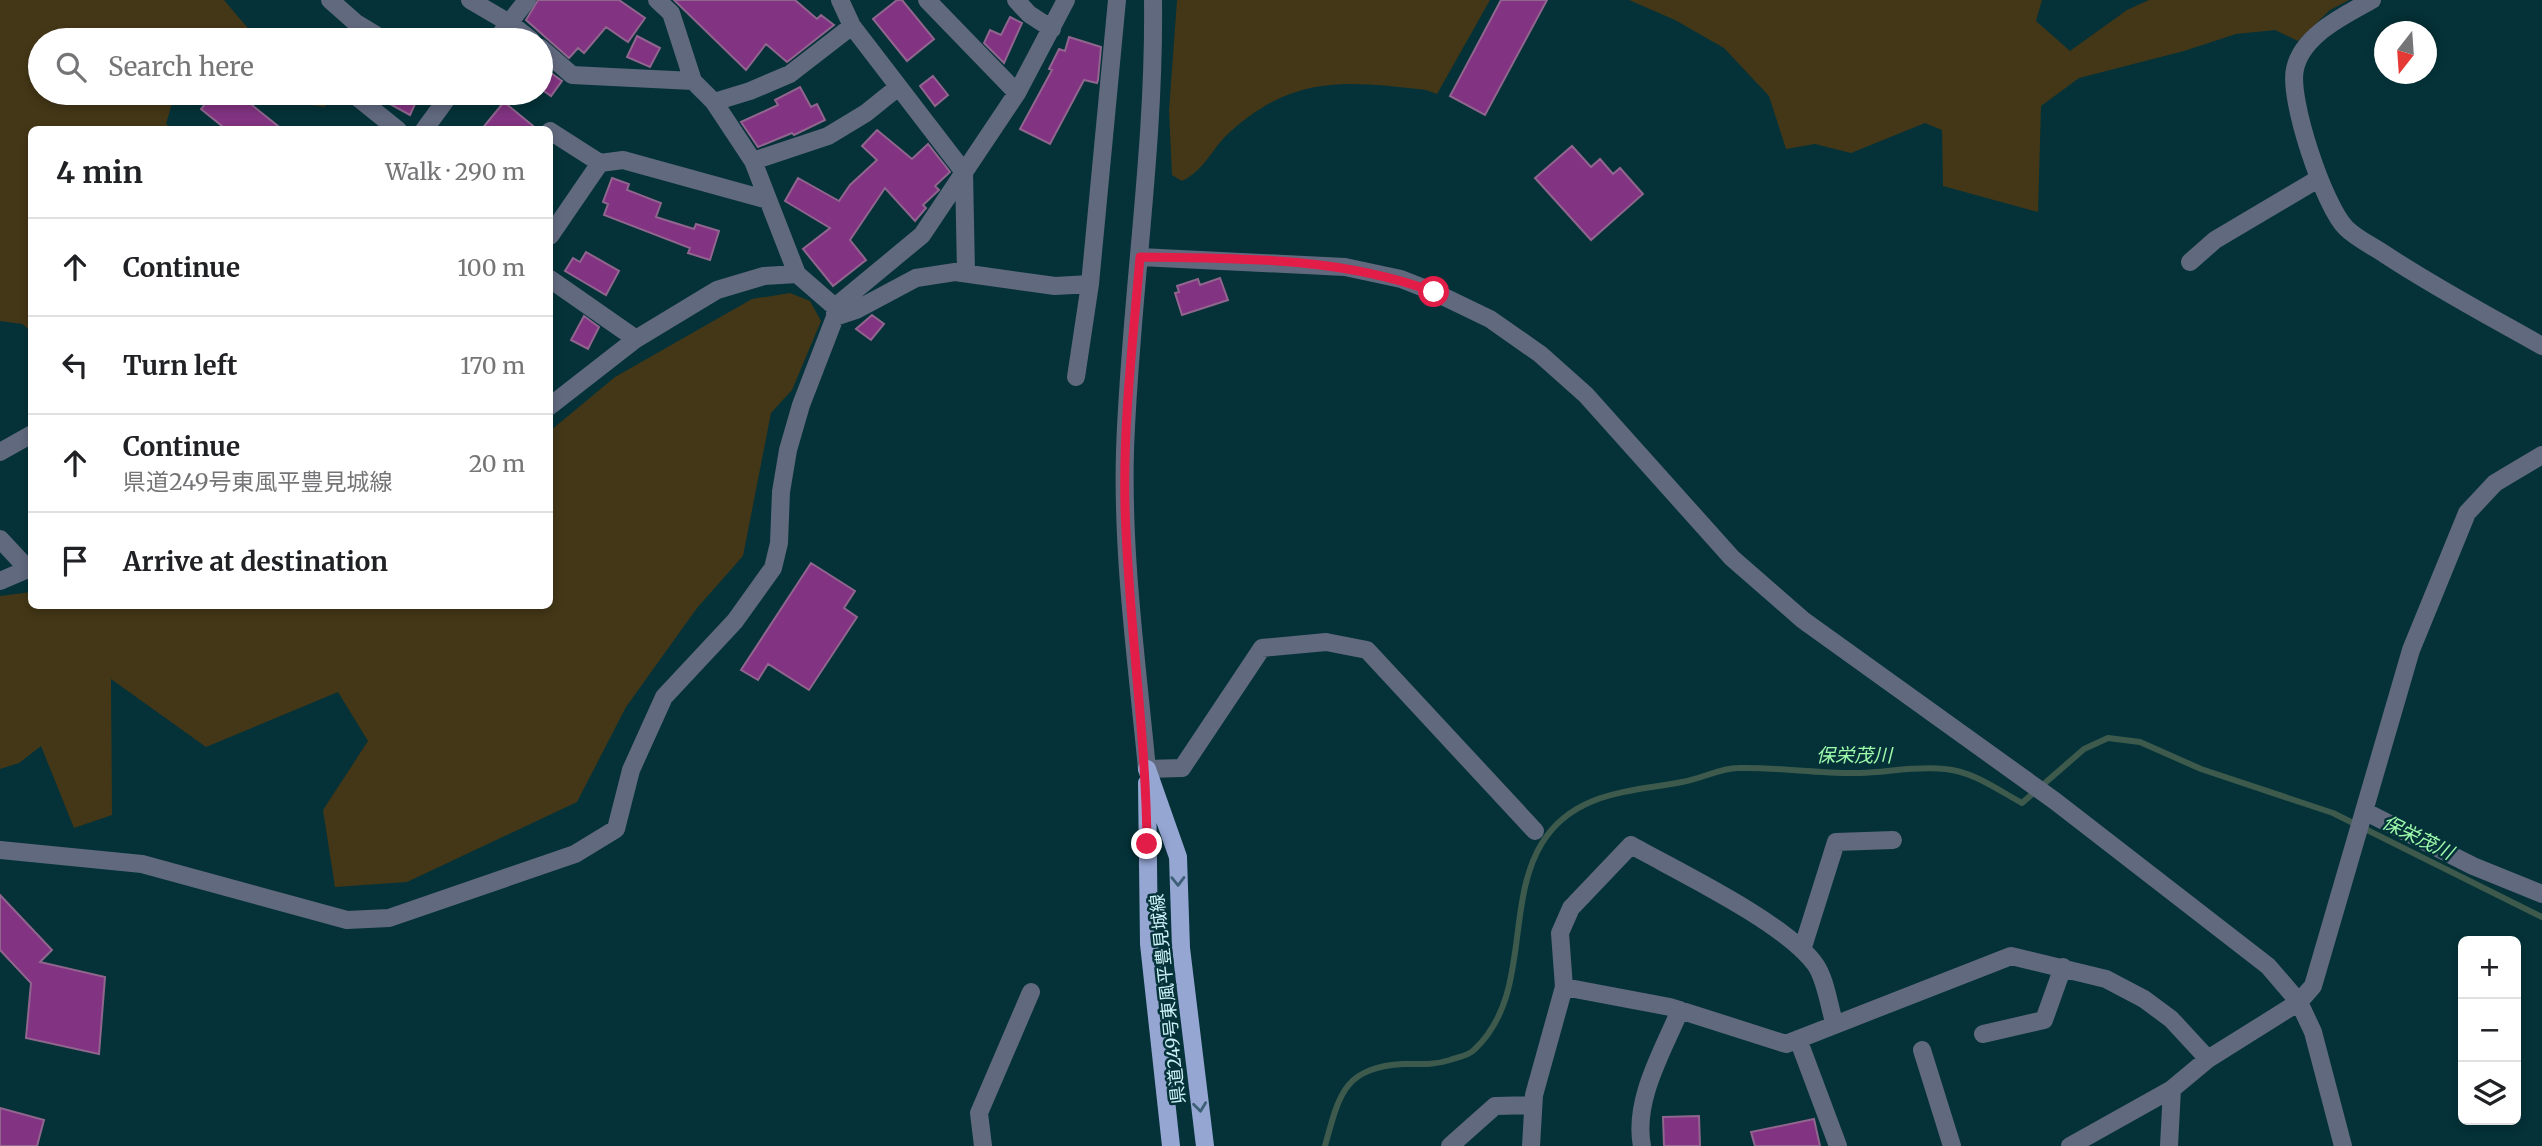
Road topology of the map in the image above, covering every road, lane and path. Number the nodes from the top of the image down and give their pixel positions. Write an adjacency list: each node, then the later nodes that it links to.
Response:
1 (330, 0): 14 (street)
2 (470, 0): 12 (street)
3 (527, 0): 12 (street)
4 (657, 0): 19 (street)
5 (840, 0): 13 (street)
6 (927, 0): 21 (street)
7 (1016, 0): 17 (street)
8 (1066, 0): 17 (street)
9 (1117, 0): 39 (street)
10 (1153, 0): 34 (street)
11 (2372, 0): 31 (street)
12 (512, 24): 15 (street); 16 (street)
13 (852, 26): 20 (street); 22 (street)
14 (363, 28)
15 (508, 28)
16 (517, 28)
17 (1052, 29): 21 (street)
18 (553, 58): 19 (street)
19 (692, 81): 22 (street)
20 (897, 88): 28 (street); 30 (street)
21 (1017, 93): 30 (street)
22 (714, 102): 28 (street)
23 (364, 105): 25 (street)
24 (442, 105): 26 (street)
25 (393, 126)
26 (427, 126)
27 (553, 133): 29 (street)
28 (753, 161): 32 (street)
29 (600, 163): 32 (street); 33 (street)
30 (964, 172): 36 (street); 40 (street)
31 (2318, 179): 35 (street); 42 (street)
32 (768, 200): 37 (street)
33 (553, 232)
34 (1140, 257): 50 (street); 60 (street)
35 (2190, 262)
36 (966, 272): 39 (street); 40 (street)
37 (797, 274): 40 (street); 41 (street)
38 (553, 281): 41 (street)
39 (1090, 284): 43 (street)
40 (835, 312): 54 (street)
41 (636, 339): 44 (street)
42 (2542, 346)
43 (1076, 377)
44 (553, 404)
45 (28, 436): 46 (street)
46 (0, 452)
47 (2539, 461): 51 (street)
48 (0, 539): 49 (street)
49 (0, 581)
50 (1147, 769): 52 (street); 70 (main road, 県道249号東風平豊見城線); 71 (main road, 県道249号東風平豊見城線, one-way to 71)
51 (2364, 812): 55 (street); 60 (street)
52 (1535, 831)
53 (1893, 840): 56 (street)
54 (0, 850)
55 (2542, 894)
56 (1802, 950): 58 (street); 62 (street)
57 (2063, 967): 62 (street); 63 (street); 66 (street)
58 (1564, 987): 61 (street); 68 (street)
59 (1031, 992): 69 (street)
60 (2298, 1002): 66 (street); 79 (street)
61 (1680, 1010): 64 (street); 74 (street)
62 (1835, 1025): 64 (street)
63 (1983, 1034)
64 (1798, 1039): 75 (street)
65 (1922, 1050): 76 (street)
66 (2208, 1059): 67 (street)
67 (2172, 1089): 77 (street); 78 (street)
68 (1533, 1105): 72 (street); 73 (street)
69 (983, 1146)
70 (1171, 1146)
71 (1205, 1146)
72 (1450, 1146)
73 (1531, 1146)
74 (1642, 1146)
75 (1838, 1146)
76 (1952, 1146)
77 (2070, 1146)
78 (2169, 1146)
79 (2343, 1146)

